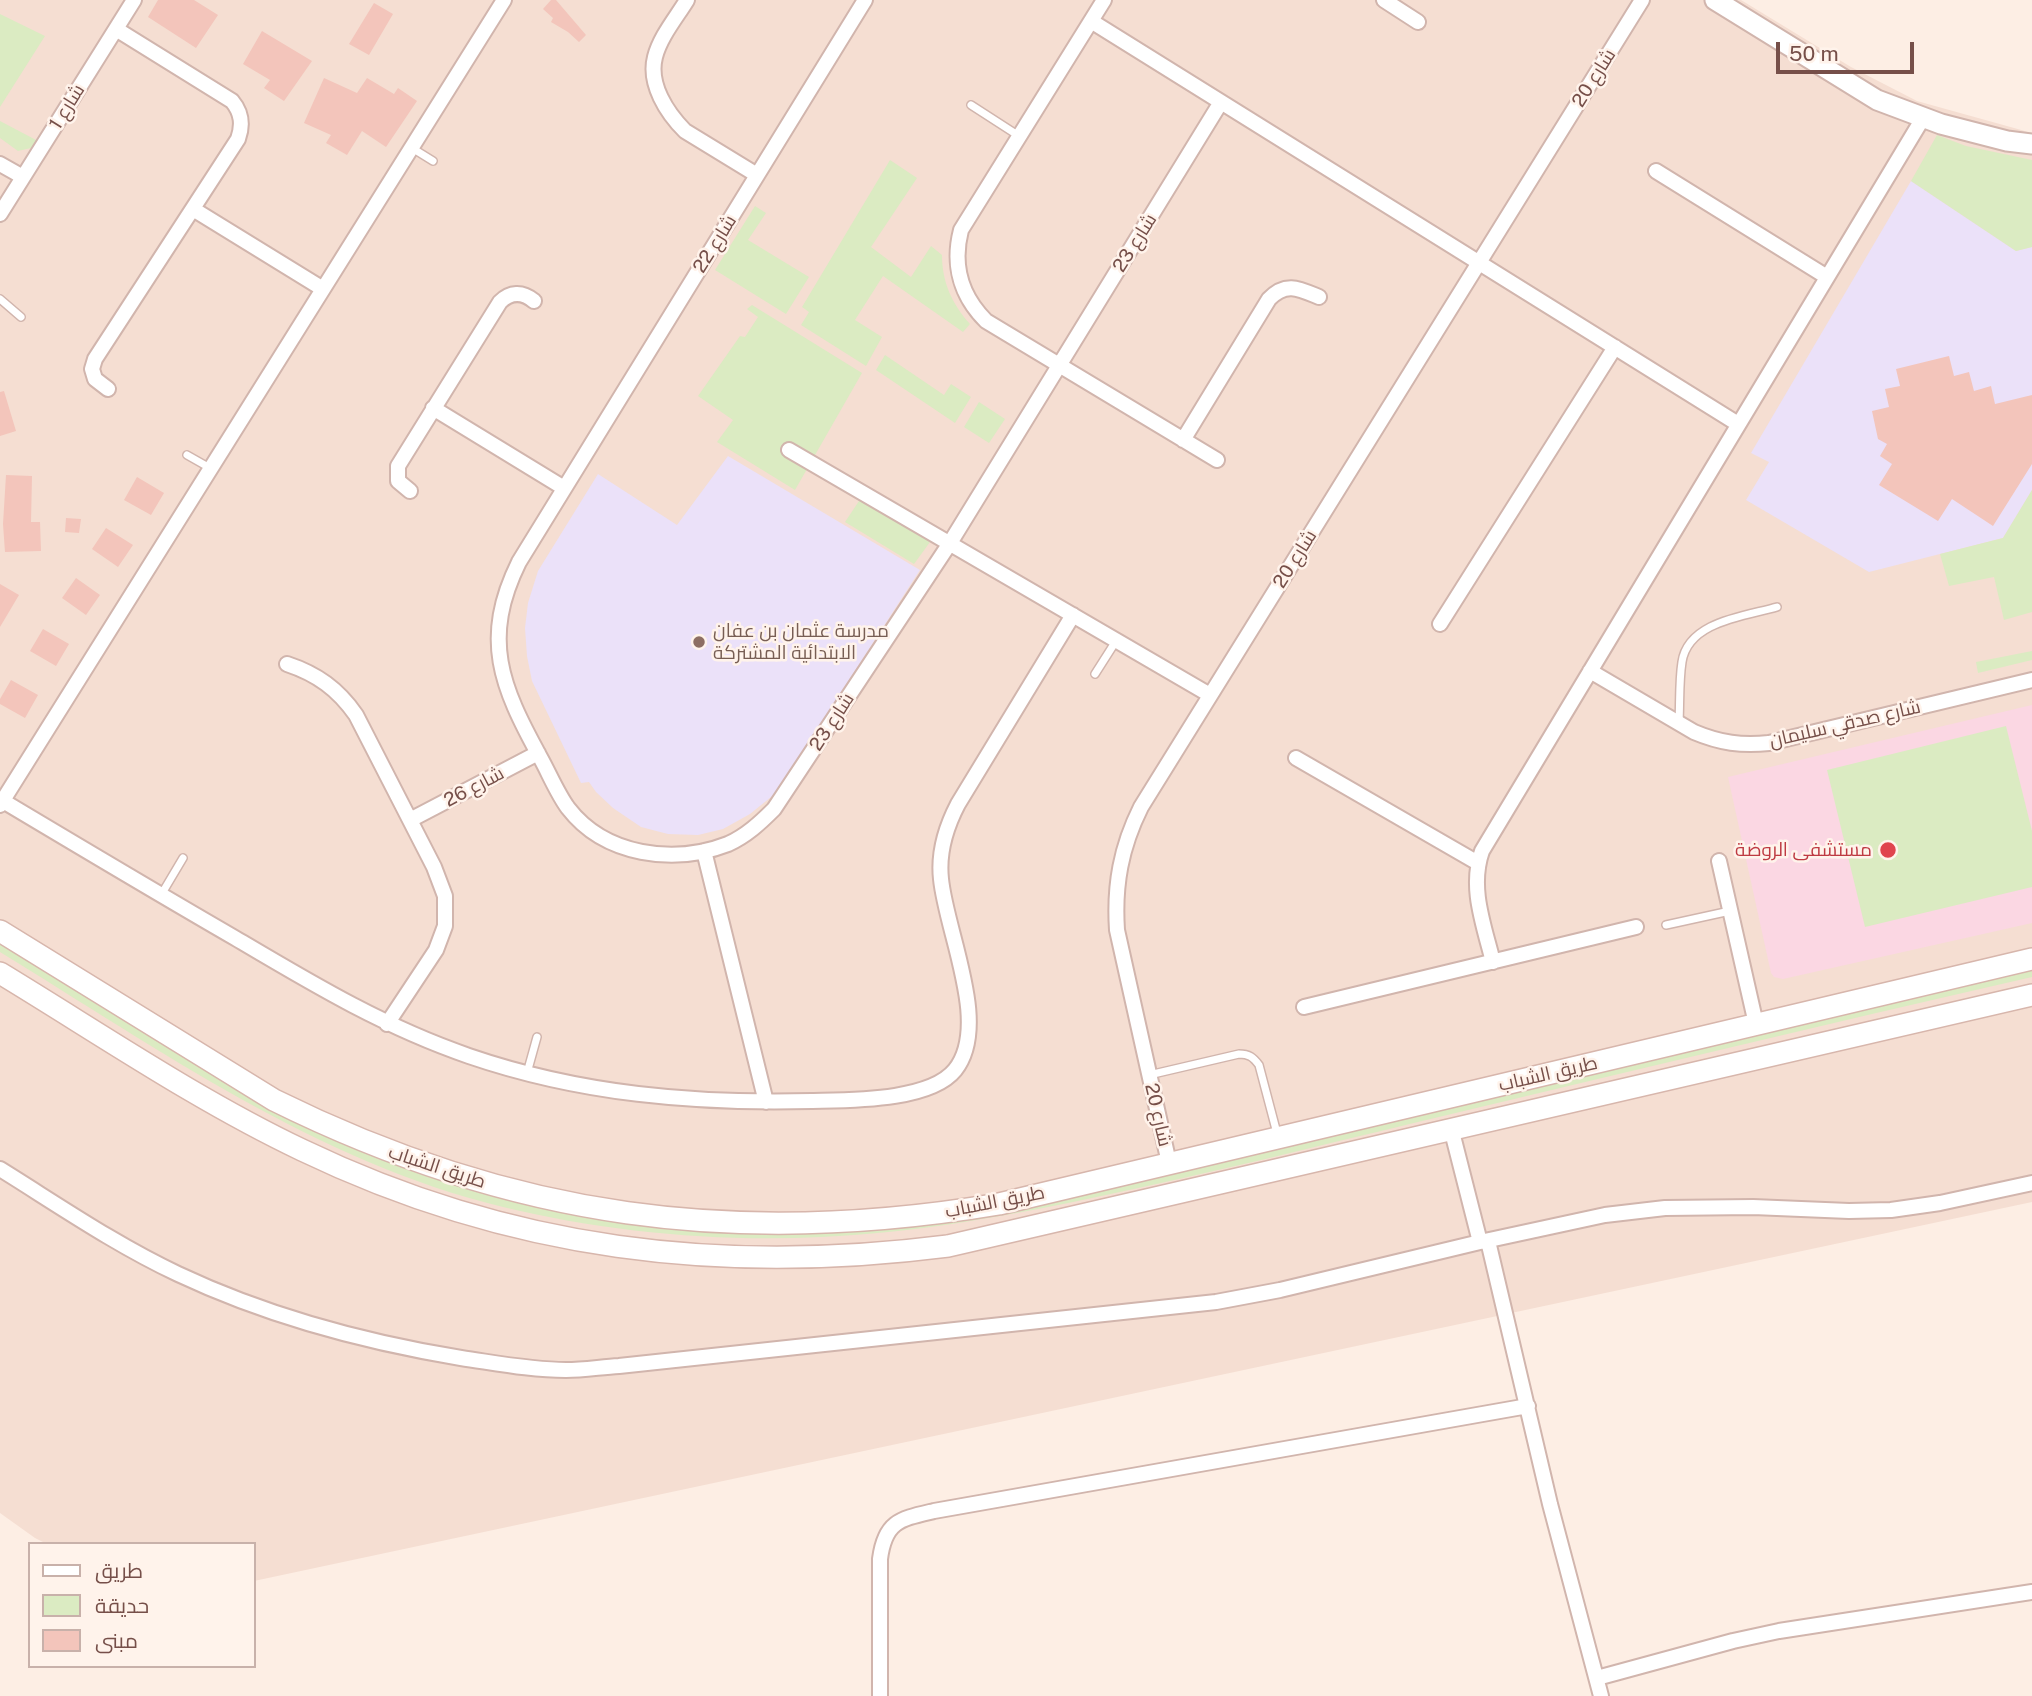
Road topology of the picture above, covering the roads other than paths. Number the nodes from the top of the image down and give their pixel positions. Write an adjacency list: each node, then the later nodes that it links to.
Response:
1 (134, 0): 11 (street, شارع 1)
2 (504, 0): 17 (street)
3 (687, 0): 21 (street)
4 (865, 0): 21 (street, شارع 22)
5 (1104, 0): 9 (street)
6 (1384, 0): 10 (street)
7 (1643, 0): 25 (street, شارع 20)
8 (1715, 0): 14 (street)
9 (1091, 21): 12 (street); 15 (street)
10 (1418, 22)
11 (116, 29): 22 (street, شارع 1); 23 (street)
12 (1221, 102): 25 (street); 33 (street, شارع 23)
13 (971, 105): 15 (lane)
14 (1923, 118): 16 (street); 26 (street)
15 (1020, 136): 33 (street)
16 (2032, 145)
17 (411, 148): 18 (lane); 27 (street)
18 (433, 161)
19 (0, 164): 22 (street)
20 (1656, 171): 26 (street)
21 (757, 175): 42 (street, شارع 22)
22 (23, 177): 24 (street, شارع 1)
23 (193, 209): 27 (street); 34 (street)
24 (0, 214)
25 (1479, 263): 32 (street); 53 (street, شارع 20)
26 (1827, 277): 36 (street)
27 (323, 289): 41 (street)
28 (1320, 298): 37 (street)
29 (0, 299): 31 (lane)
30 (534, 300): 35 (street)
31 (21, 317)
32 (1615, 347): 36 (street); 47 (street)
33 (1059, 366): 37 (street); 44 (street, شارع 23)
34 (108, 389)
35 (433, 408): 42 (street); 43 (street)
36 (1738, 424): 50 (street)
37 (1182, 440): 40 (street)
38 (789, 450): 44 (street)
39 (187, 455): 41 (lane)
40 (1217, 460)
41 (211, 468): 57 (street)
42 (564, 488): 55 (street, شارع 23)
43 (410, 491)
44 (950, 543): 46 (street); 59 (street, شارع 23)
45 (1777, 607): 54 (lane)
46 (1073, 615): 48 (street); 78 (street)
47 (1440, 624)
48 (1116, 640): 51 (lane); 53 (street)
49 (288, 664): 58 (street)
50 (1590, 671): 54 (street, شارع صدقي سليمان); 62 (street)
51 (1095, 674)
52 (2032, 680): 54 (street, شارع صدقي سليمان)
53 (1210, 695): 77 (street, شارع 20)
54 (1679, 723)
55 (538, 753): 58 (street, شارع 26); 59 (street, شارع 23)
56 (1296, 758): 62 (street)
57 (1, 804): 63 (street)
58 (410, 820): 73 (street)
59 (704, 851): 78 (street)
60 (183, 858): 63 (lane)
61 (1719, 861): 64 (street)
62 (1478, 863): 69 (street)
63 (161, 895): 73 (street)
64 (1730, 911): 65 (lane); 74 (street)
65 (1665, 925)
66 (1636, 927): 69 (street)
67 (0, 931): 81 (main road, طريق الشباب)
68 (2032, 959): 74 (main road, طريق الشباب)
69 (1493, 962): 72 (street)
70 (0, 973): 79 (main road, طريق الشباب)
71 (2032, 995): 79 (main road, طريق الشباب)
72 (1304, 1007)
73 (387, 1024): 76 (street)
74 (1756, 1024): 80 (main road, طريق الشباب)
75 (537, 1037): 76 (lane)
76 (527, 1073): 78 (street)
77 (1149, 1075): 80 (lane); 81 (street, شارع 20)
78 (766, 1102)
79 (1451, 1128): 84 (street)
80 (1279, 1137): 81 (main road, طريق الشباب)
81 (1169, 1163)
82 (0, 1169): 84 (street)
83 (2032, 1183): 84 (street)
84 (1484, 1241): 85 (street)
85 (1528, 1406): 87 (street); 88 (street)
86 (2032, 1592): 87 (street)
87 (1597, 1678): 89 (street)
88 (880, 1696)
89 (1601, 1696)

